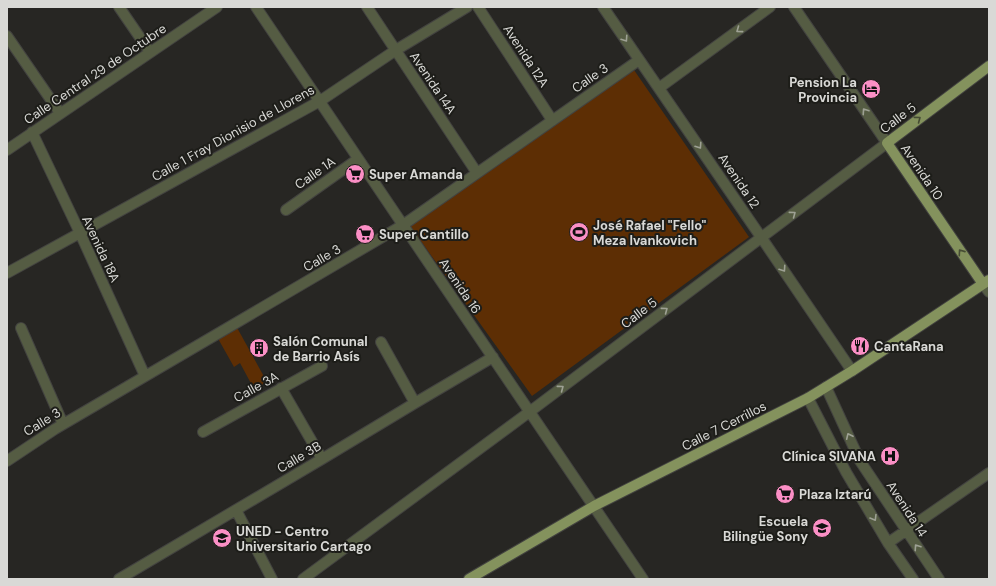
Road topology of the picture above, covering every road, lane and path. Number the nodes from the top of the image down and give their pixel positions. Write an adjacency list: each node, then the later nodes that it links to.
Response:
1 (119, 7): 12 (street)
2 (217, 7): 12 (street, Calle Central 29 de Octubre)
3 (256, 7): 16 (street, Avenida 16)
4 (367, 7): 11 (street, Avenida 14A)
5 (466, 7): 11 (street, Calle 1 Fray Dionisio de Llorens)
6 (478, 7): 18 (street, Avenida 12A)
7 (603, 7): 13 (street, Avenida 12, one-way to 13)
8 (770, 7): 15 (street, one-way to 15)
9 (794, 7): 20 (street, Avenida 10, one-way to 9)
10 (7, 36): 17 (street)
11 (396, 50): 16 (street, Calle 1 Fray Dionisio de Llorens); 23 (street, Avenida 14A)
12 (150, 52): 17 (street, Calle Central 29 de Octubre)
13 (639, 60): 15 (street, Avenida 12); 18 (street, Calle 3)
14 (989, 66): 20 (main road, Calle 5, one-way to 14)
15 (659, 88): 27 (street, Avenida 12, one-way to 27)
16 (320, 101): 22 (street, Avenida 16); 26 (street, Calle 1 Fray Dionisio de Llorens)
17 (60, 113): 19 (street, Calle Central 29 de Octubre)
18 (552, 120): 23 (street, Calle 3)
19 (32, 132): 21 (street, Calle Central 29 de Octubre); 26 (street, Avenida 18A)
20 (887, 143): 27 (street, Calle 5, one-way to 20); 29 (main road, Avenida 10, one-way to 20)
21 (7, 150)
22 (358, 159): 24 (street, Calle 1A); 25 (street, Avenida 16)
23 (477, 173): 25 (street, Calle 3)
24 (286, 210)
25 (403, 225): 32 (street, Avenida 16); 35 (street, Calle 3)
26 (80, 233): 28 (street, Calle 1 Fray Dionisio de Llorens); 35 (street, Avenida 18A)
27 (761, 237): 34 (street, Avenida 12, one-way to 34); 40 (street, Calle 5, one-way to 27)
28 (7, 273)
29 (987, 285): 34 (main road, Calle 7 Cerrillos)
30 (21, 328): 41 (street)
31 (381, 342): 39 (street)
32 (494, 357): 39 (street, Calle 3B); 40 (street, Avenida 16)
33 (322, 366): 37 (street, Calle 3A)
34 (852, 371): 36 (main road, Calle 7 Cerrillos)
35 (145, 376): 41 (street, Calle 3)
36 (826, 387): 38 (main road, Calle 7 Cerrillos); 48 (street, Avenida 14, one-way to 36)
37 (281, 388): 42 (street, Calle 3A); 43 (street)
38 (808, 398): 46 (main road, Calle 7 Cerrillos); 49 (street, one-way to 49)
39 (415, 402): 43 (street, Calle 3B)
40 (530, 411): 46 (street, Avenida 16); 52 (street, Calle 5)
41 (63, 424): 44 (street, Calle 3)
42 (203, 432)
43 (322, 459): 47 (street, Calle 3B)
44 (7, 461)
45 (989, 473): 48 (street)
46 (594, 506): 53 (main road, Calle 7 Cerrillos); 54 (street, Avenida 16)
47 (236, 510): 50 (street, Calle 3B); 51 (street)
48 (906, 531): 49 (street); 56 (street, Avenida 14, one-way to 48)
49 (888, 543): 55 (street)
50 (118, 579)
51 (272, 579)
52 (303, 579)
53 (469, 579)
54 (643, 579)
55 (913, 579)
56 (939, 579)

